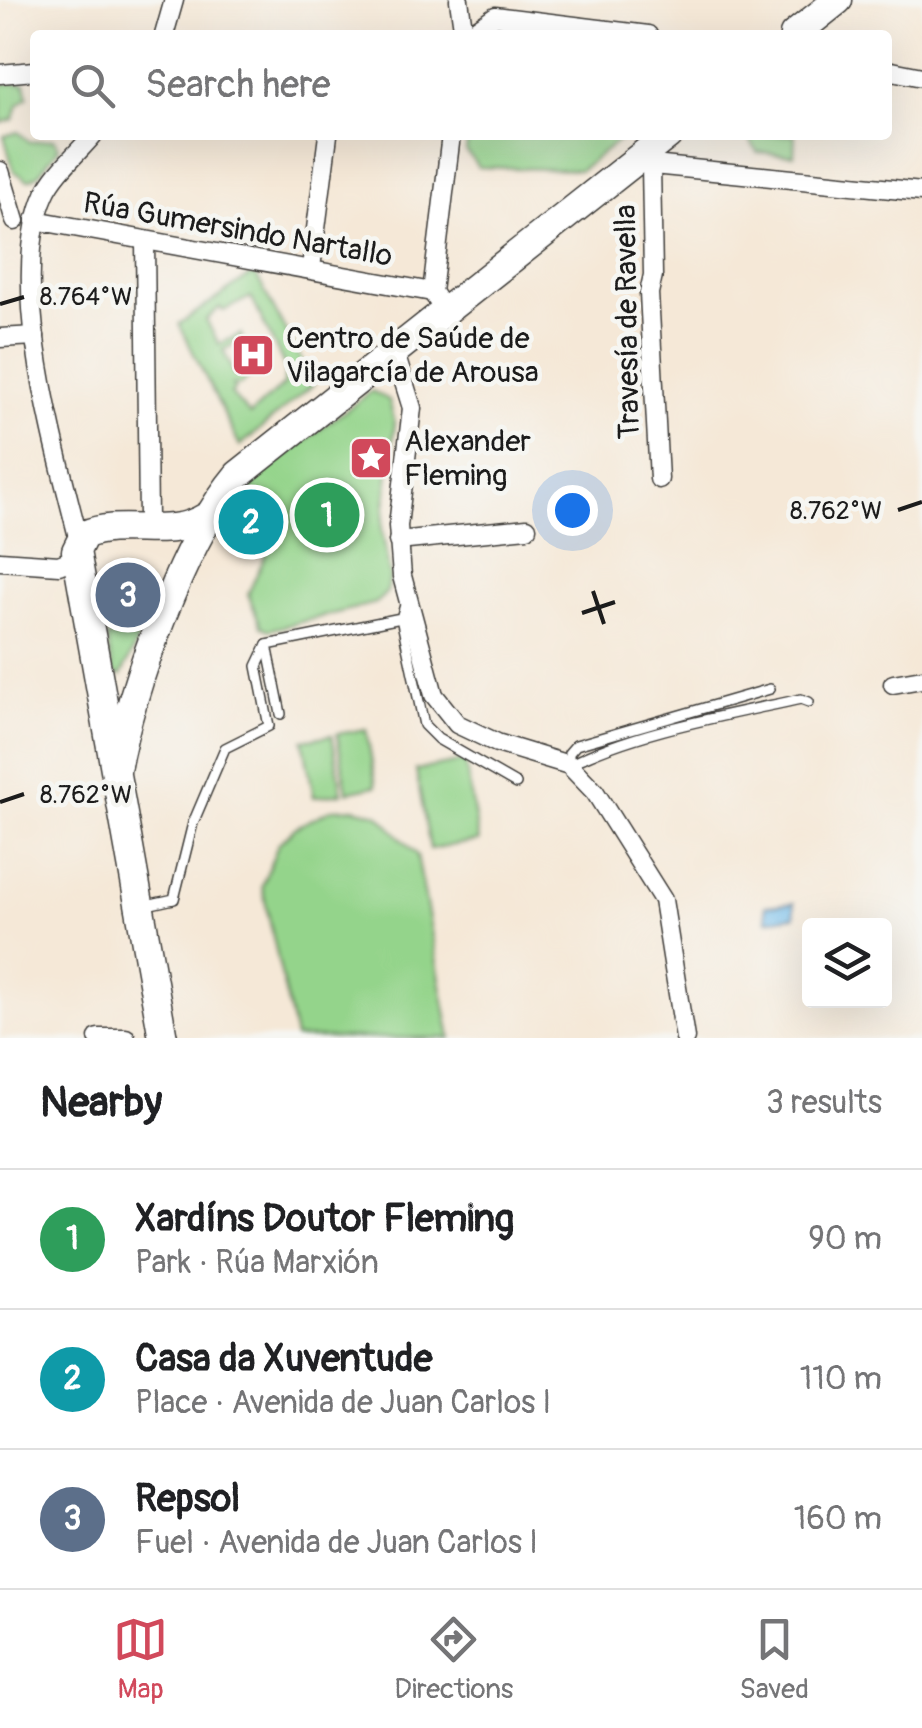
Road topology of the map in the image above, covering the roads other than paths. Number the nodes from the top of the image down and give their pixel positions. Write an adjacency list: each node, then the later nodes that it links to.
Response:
1 (174, 0): 4 (street)
2 (459, 0): 5 (street)
3 (838, 0): 8 (main road)
4 (165, 30)
5 (465, 30)
6 (474, 30): 7 (street)
7 (608, 30)
8 (800, 30)
9 (892, 71): 12 (street)
10 (30, 72): 11 (street)
11 (0, 74)
12 (922, 76)
13 (89, 140): 20 (street)
14 (327, 140): 23 (street)
15 (452, 140): 24 (street)
16 (664, 140): 17 (main road)
17 (642, 164): 19 (street); 24 (main road); 28 (street, Travesía de Ravella)
18 (0, 171): 21 (street)
19 (922, 192)
20 (35, 220): 22 (street, Rúa Gumersindo Nartallo); 25 (street)
21 (15, 221)
22 (145, 242): 23 (street, Rúa Gumersindo Nartallo); 31 (street)
23 (311, 268): 24 (street, Rúa Gumersindo Nartallo)
24 (438, 301): 27 (main road)
25 (35, 336): 26 (street); 33 (street)
26 (0, 338)
27 (394, 350): 29 (main road); 32 (street)
28 (659, 478)
29 (206, 517): 31 (main road); 36 (main road)
30 (527, 528): 32 (street)
31 (159, 530): 33 (main road); 36 (street)
32 (398, 542): 35 (street)
33 (78, 549): 34 (street); 37 (main road)
34 (0, 561)
35 (408, 598): 38 (lane); 47 (street)
36 (169, 607): 37 (lane); 40 (main road)
37 (87, 608): 41 (main road)
38 (401, 618): 39 (lane); 49 (lane)
39 (268, 645): 46 (lane); 50 (lane)
40 (153, 647): 41 (street); 48 (main road)
41 (96, 656): 48 (main road)
42 (922, 678): 43 (street)
43 (893, 684)
44 (770, 689): 47 (lane)
45 (810, 702): 47 (lane)
46 (281, 714)
47 (569, 765): 54 (street)
48 (116, 770): 50 (main road)
49 (516, 784)
50 (139, 906): 53 (main road)
51 (98, 1038): 52 (street)
52 (126, 1038)
53 (163, 1038)
54 (685, 1038)

